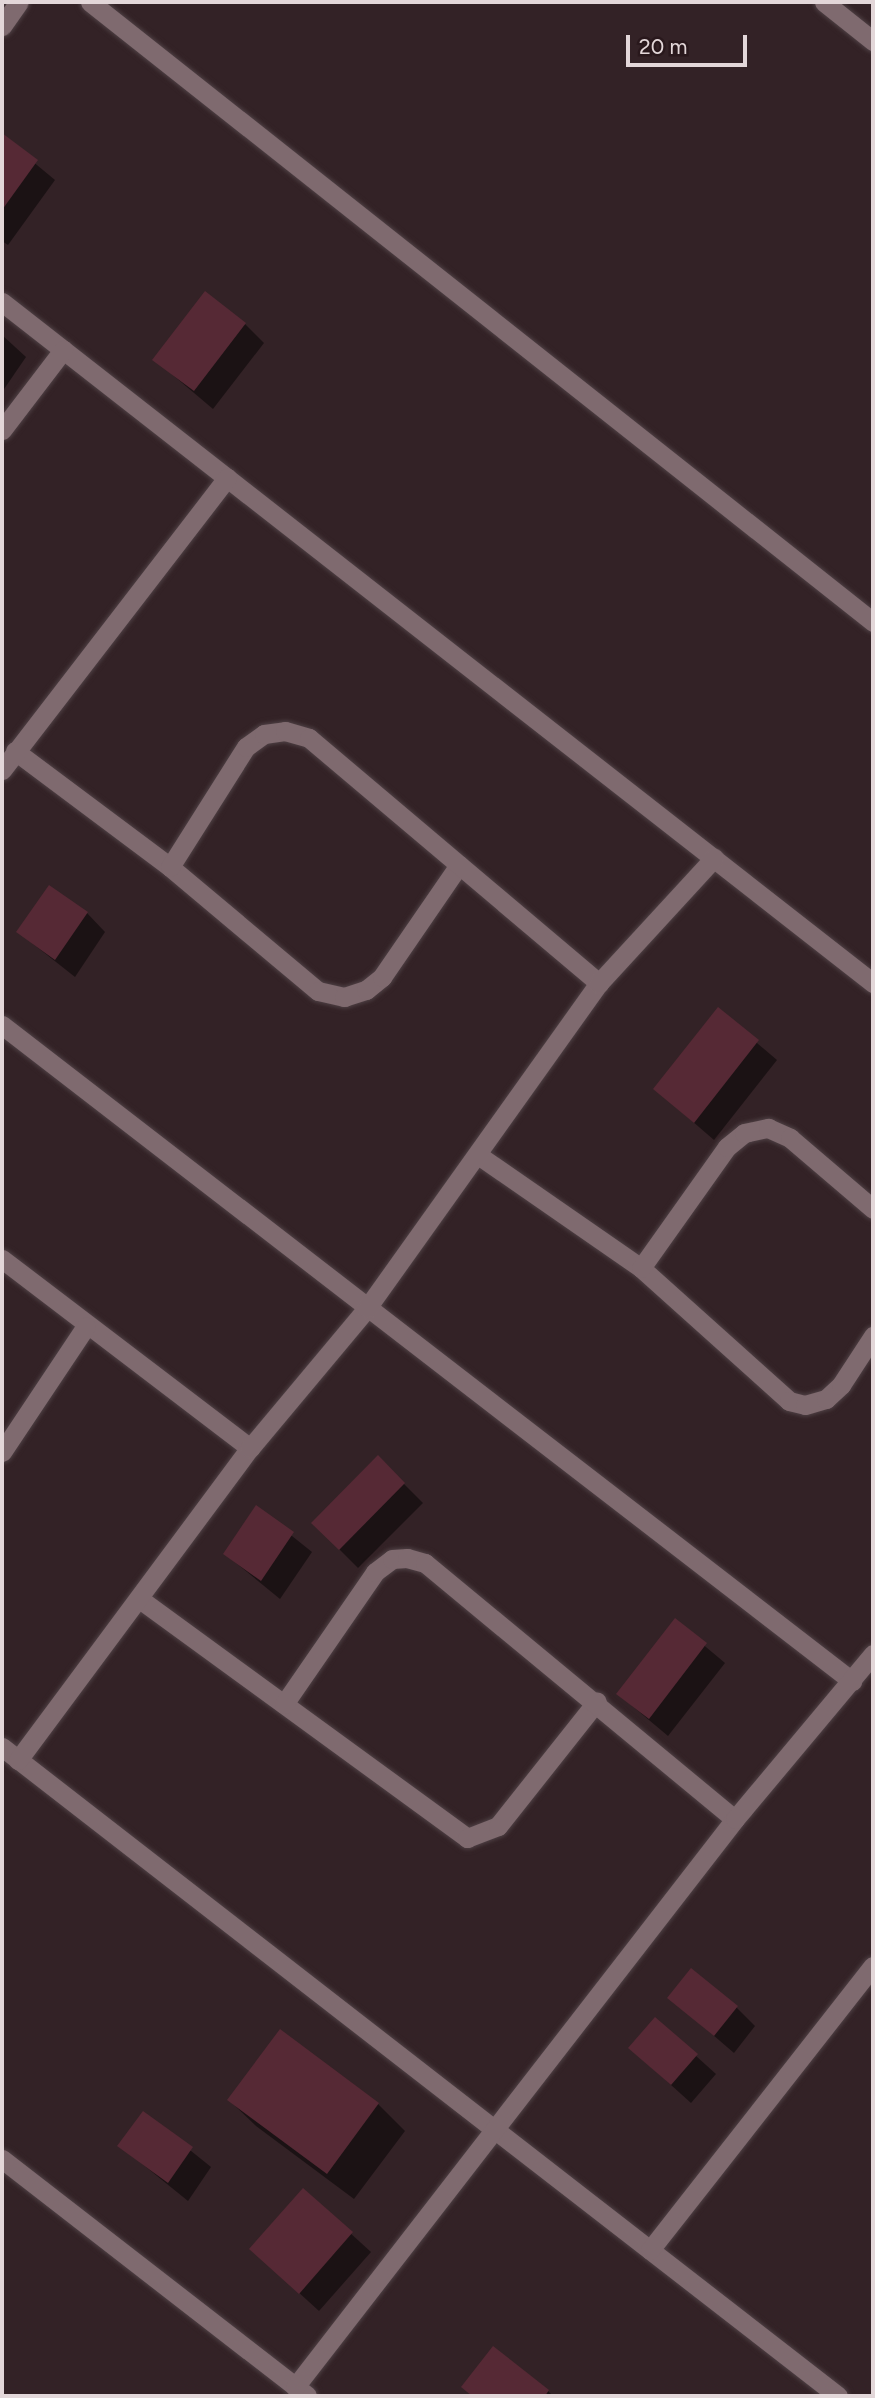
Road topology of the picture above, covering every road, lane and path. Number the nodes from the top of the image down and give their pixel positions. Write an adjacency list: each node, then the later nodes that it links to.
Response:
1 (19, 2): 4 (street)
2 (90, 2): 10 (street)
3 (824, 2): 5 (street)
4 (2, 26)
5 (873, 41)
6 (2, 302): 7 (street)
7 (63, 350): 8 (street); 9 (street)
8 (2, 430)
9 (227, 478): 11 (street); 13 (street)
10 (873, 622)
11 (16, 751): 12 (street); 15 (street)
12 (2, 770)
13 (714, 858): 16 (street); 17 (street)
14 (459, 865): 15 (street); 15 (street); 16 (street)
15 (170, 867)
16 (599, 983): 19 (street)
17 (873, 983)
18 (2, 1025): 23 (street)
19 (478, 1155): 22 (street); 23 (street)
20 (873, 1209): 22 (street)
21 (2, 1259): 24 (street)
22 (641, 1268): 25 (street)
23 (367, 1307): 26 (street); 30 (street)
24 (86, 1326): 26 (street); 27 (street)
25 (873, 1336)
26 (250, 1448): 28 (street)
27 (2, 1452)
28 (141, 1600): 32 (street); 34 (street)
29 (873, 1654): 30 (street)
30 (852, 1681): 35 (street)
31 (597, 1701): 32 (street); 32 (street); 35 (street)
32 (284, 1704)
33 (2, 1747): 34 (street)
34 (18, 1759): 37 (street)
35 (735, 1819): 37 (street)
36 (873, 1966): 39 (street)
37 (497, 2131): 39 (street); 40 (street)
38 (2, 2159): 40 (street)
39 (650, 2250): 41 (street)
40 (301, 2392)
41 (838, 2396)

